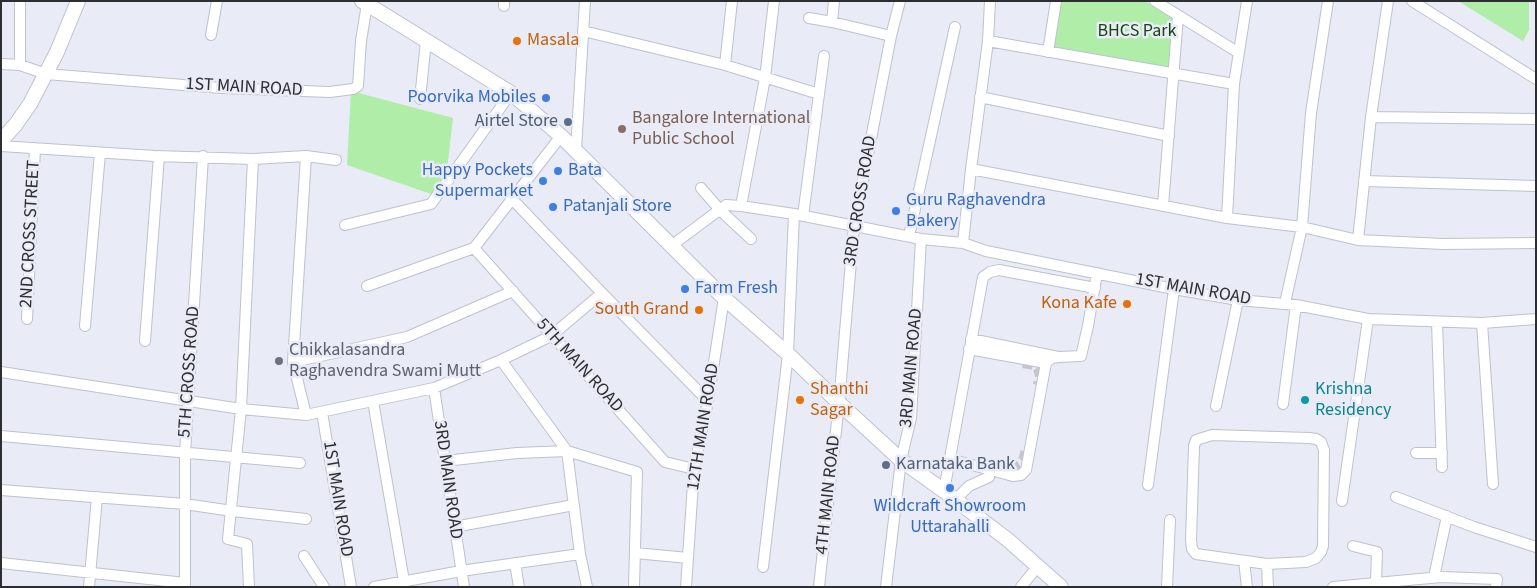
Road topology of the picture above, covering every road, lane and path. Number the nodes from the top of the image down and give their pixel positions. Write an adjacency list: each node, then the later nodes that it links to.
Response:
1 (20, 1): 31 (street)
2 (78, 1): 33 (main road)
3 (217, 1): 22 (street)
4 (585, 1): 21 (street)
5 (732, 1): 30 (street)
6 (774, 1): 34 (street)
7 (834, 1): 19 (street)
8 (900, 1): 23 (street, 3RD CROSS ROAD)
9 (990, 1): 25 (street)
10 (1056, 1): 26 (street)
11 (1155, 1): 17 (street)
12 (1247, 1): 27 (street)
13 (1328, 1): 67 (street)
14 (1388, 1): 41 (street)
15 (1412, 1): 35 (street)
16 (365, 3): 24 (main road); 33 (street, 1ST MAIN ROAD)
17 (1178, 16): 27 (street); 32 (street)
18 (809, 18): 19 (street)
19 (832, 22): 23 (street)
20 (955, 27): 68 (street)
21 (583, 30): 30 (street); 48 (street)
22 (211, 35)
23 (891, 36): 66 (street, 3RD CROSS ROAD)
24 (426, 41): 37 (main road); 40 (street)
25 (988, 41): 26 (street); 39 (street)
26 (1048, 52): 32 (street)
27 (1239, 53): 36 (street)
28 (824, 56): 38 (street)
29 (1, 64): 31 (street)
30 (725, 65): 34 (street)
31 (20, 66): 33 (street)
32 (1174, 73): 36 (street); 44 (street)
33 (46, 74): 45 (main road)
34 (765, 78): 38 (street); 60 (street)
35 (1536, 79)
36 (1234, 84): 64 (street)
37 (511, 93): 43 (main road); 65 (street)
38 (819, 94): 63 (street)
39 (980, 98): 44 (street); 55 (street)
40 (420, 99)
41 (1371, 117): 42 (street); 56 (street)
42 (1536, 119)
43 (561, 136): 48 (main road); 59 (street)
44 (1169, 136): 61 (street)
45 (1, 141)
46 (1, 146): 47 (street)
47 (35, 148): 49 (street); 86 (street, 2ND CROSS STREET)
48 (576, 150): 74 (main road)
49 (100, 153): 50 (street); 91 (street)
50 (159, 156): 51 (street); 93 (street)
51 (203, 156): 53 (street); 102 (street, 5TH CROSS ROAD)
52 (306, 156): 53 (street); 54 (street); 98 (street)
53 (253, 159): 108 (street)
54 (336, 160)
55 (971, 168): 61 (street); 72 (street)
56 (1364, 181): 57 (street); 71 (street)
57 (1536, 186)
58 (701, 188): 62 (street)
59 (512, 199): 75 (street); 81 (street)
60 (741, 206): 62 (street, 1ST MAIN ROAD); 63 (street, 1ST MAIN ROAD)
61 (1164, 206): 64 (street)
62 (720, 210): 70 (street); 74 (street)
63 (799, 215): 66 (street, 1ST MAIN ROAD); 95 (street)
64 (1227, 218): 67 (street)
65 (345, 225)
66 (854, 226): 68 (street, 1ST MAIN ROAD); 105 (street, 3RD CROSS ROAD)
67 (1302, 227): 71 (street); 84 (street)
68 (908, 236): 69 (street, 1ST MAIN ROAD)
69 (921, 239): 72 (street, 1ST MAIN ROAD); 118 (street, 3RD MAIN ROAD)
70 (751, 240)
71 (1358, 240): 73 (street)
72 (963, 243): 76 (street, 1ST MAIN ROAD)
73 (1536, 243)
74 (671, 246): 82 (main road)
75 (474, 248): 77 (street); 80 (street, 5TH MAIN ROAD)
76 (1097, 273): 78 (street); 79 (street, 1ST MAIN ROAD)
77 (367, 286)
78 (1095, 288): 94 (street); 96 (street)
79 (1174, 288): 83 (street, 1ST MAIN ROAD); 125 (street)
80 (513, 291): 92 (street, 5TH MAIN ROAD); 98 (street)
81 (602, 294): 92 (street); 104 (street)
82 (724, 298): 95 (main road); 104 (street, 12TH MAIN ROAD)
83 (1238, 300): 84 (street, 1ST MAIN ROAD); 107 (street)
84 (1285, 304): 85 (street, 1ST MAIN ROAD)
85 (1296, 305): 87 (street, 1ST MAIN ROAD); 106 (street)
86 (27, 319)
87 (1368, 319): 89 (street, 1ST MAIN ROAD); 131 (street)
88 (1536, 319): 90 (street, 1ST MAIN ROAD)
89 (1437, 322): 90 (street, 1ST MAIN ROAD); 115 (street)
90 (1482, 323): 124 (street)
91 (85, 326)
92 (551, 336): 97 (street); 122 (street, 5TH MAIN ROAD)
93 (145, 341)
94 (970, 344): 96 (street); 99 (street); 117 (street)
95 (788, 354): 105 (main road); 150 (street)
96 (1059, 357): 99 (street)
97 (501, 360): 101 (street); 112 (street)
98 (293, 362): 110 (street)
99 (1046, 363): 117 (street)
100 (1, 372): 102 (street)
101 (434, 388): 103 (street); 119 (street, 3RD MAIN ROAD)
102 (189, 401): 108 (street); 113 (street, 5TH CROSS ROAD)
103 (373, 401): 109 (street); 156 (street)
104 (708, 401): 122 (street, 12TH MAIN ROAD)
105 (839, 404): 118 (main road); 169 (street, 4TH MAIN ROAD)
106 (1284, 404)
107 (1216, 406)
108 (241, 409): 110 (street); 116 (street)
109 (322, 412): 110 (street); 162 (street, 1ST MAIN ROAD)
110 (306, 415)
111 (1, 436): 113 (street)
112 (567, 451): 119 (street); 133 (street); 141 (street)
113 (185, 453): 116 (street); 132 (street, 5TH CROSS ROAD)
114 (1416, 453): 115 (street)
115 (1442, 453): 121 (street)
116 (237, 457): 120 (street); 134 (street)
117 (950, 459): 127 (street)
118 (901, 460): 127 (main road); 170 (street, 3RD MAIN ROAD)
119 (445, 461): 138 (street, 3RD MAIN ROAD)
120 (300, 463)
121 (1442, 467)
122 (694, 469): 144 (street, 12TH MAIN ROAD)
123 (989, 477): 130 (street)
124 (1493, 484)
125 (1148, 485)
126 (1, 490): 128 (street)
127 (944, 490): 130 (main road)
128 (98, 497): 132 (street); 152 (street)
129 (1396, 497): 135 (street)
130 (956, 499): 149 (main road)
131 (1342, 501)
132 (185, 504): 134 (street); 158 (street, 5TH CROSS ROAD)
133 (574, 505): 138 (street); 142 (street)
134 (232, 511): 136 (street); 160 (street)
135 (1447, 516): 140 (street); 153 (street)
136 (306, 519)
137 (1170, 520): 173 (street)
138 (454, 527): 151 (street, 3RD MAIN ROAD)
139 (1353, 546): 154 (street)
140 (1536, 547)
141 (635, 553): 144 (street); 167 (street)
142 (580, 554): 147 (street); 166 (street)
143 (304, 556): 161 (street)
144 (688, 558): 168 (street, 12TH MAIN ROAD)
145 (1244, 561): 148 (street); 148 (street); 174 (street)
146 (1, 563): 152 (street)
147 (515, 564): 151 (street); 165 (street)
148 (1267, 564): 175 (street)
149 (1038, 566): 171 (street); 172 (main road)
150 (763, 567)
151 (461, 571): 156 (street); 164 (street)
152 (90, 572): 158 (street); 159 (street)
153 (1438, 580): 155 (street); 157 (street)
154 (1376, 583): 157 (street); 176 (street)
155 (1497, 583)
156 (404, 584): 163 (street)
157 (1388, 584)
158 (185, 585)
159 (88, 587)
160 (249, 587)
161 (324, 587)
162 (351, 587)
163 (374, 587)
164 (464, 587)
165 (519, 587)
166 (587, 587)
167 (634, 587)
168 (686, 587)
169 (819, 587)
170 (886, 587)
171 (1021, 587)
172 (1061, 587)
173 (1167, 587)
174 (1247, 587)
175 (1268, 587)
176 (1334, 587)

